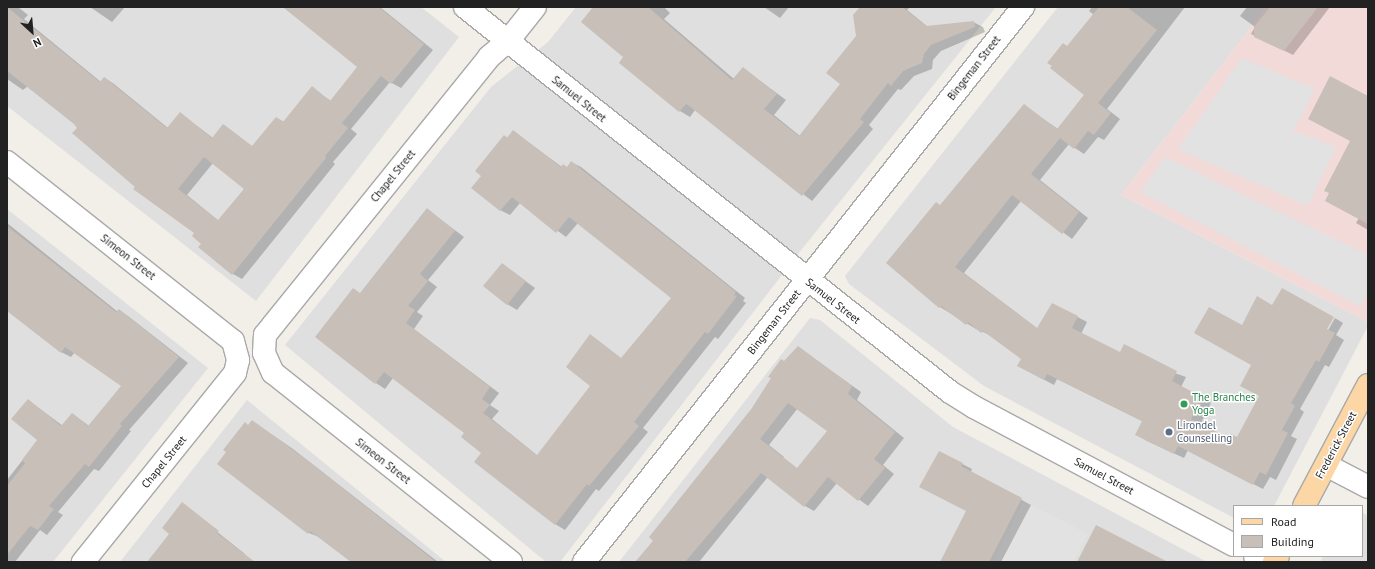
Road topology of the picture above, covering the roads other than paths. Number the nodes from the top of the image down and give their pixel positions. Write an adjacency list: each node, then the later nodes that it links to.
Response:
1 (464, 7): 4 (street, Samuel Street)
2 (536, 7): 4 (street, Chapel Street)
3 (1023, 7): 6 (street, Bingeman Street)
4 (508, 42): 6 (street, Samuel Street); 7 (street, Chapel Street)
5 (7, 162): 8 (street, Simeon Street)
6 (807, 280): 13 (street, Samuel Street); 17 (street, Bingeman Street)
7 (264, 353): 16 (street, Simeon Street)
8 (238, 360): 15 (street, Chapel Street)
9 (1368, 385): 10 (main road, Frederick Street)
10 (1326, 465): 11 (street); 12 (main road, Frederick Street)
11 (1368, 487)
12 (1305, 505)
13 (1233, 544)
14 (1257, 557): 18 (street)
15 (83, 562)
16 (511, 562)
17 (584, 562)
18 (1267, 562)

